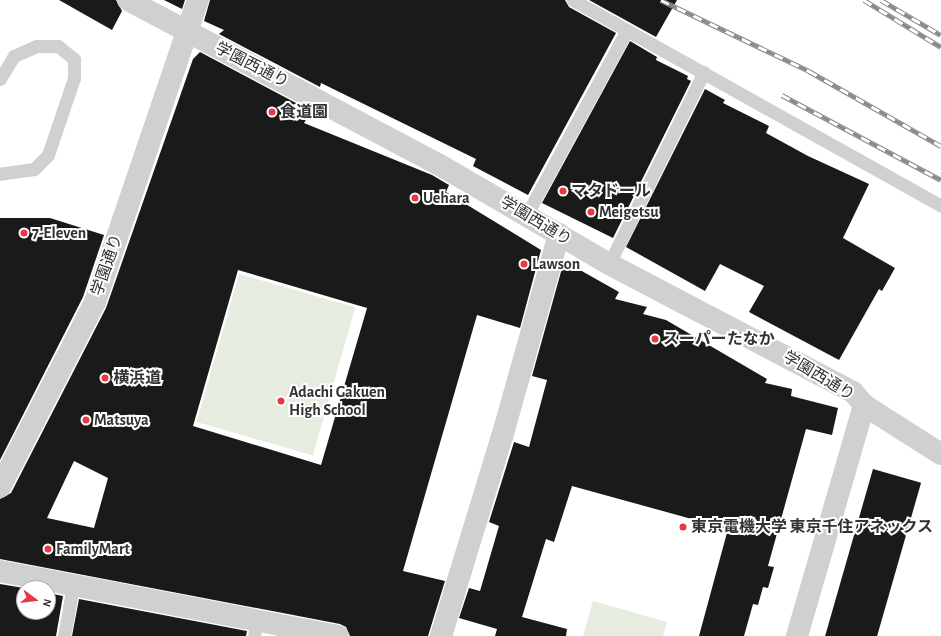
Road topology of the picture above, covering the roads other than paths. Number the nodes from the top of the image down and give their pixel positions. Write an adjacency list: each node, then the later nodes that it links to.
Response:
1 (128, 0): 5 (street, 学園西通り)
2 (198, 0): 5 (street, 学園通り)
3 (573, 0): 4 (lane)
4 (627, 30): 6 (lane); 10 (lane)
5 (186, 32): 10 (street, 学園西通り); 15 (street, 学園通り)
6 (704, 72): 9 (lane); 12 (lane)
7 (0, 79): 8 (lane)
8 (0, 174)
9 (941, 206)
10 (527, 214): 11 (street, 学園西通り)
11 (559, 234): 12 (street, 学園西通り); 21 (street)
12 (609, 264): 13 (street, 学園西通り)
13 (864, 405): 14 (street, 学園西通り); 22 (street)
14 (941, 454)
15 (0, 487)
16 (0, 571): 17 (street)
17 (73, 586): 18 (street); 19 (lane)
18 (255, 628): 20 (street)
19 (64, 636)
20 (338, 636)
21 (441, 636)
22 (797, 636)

